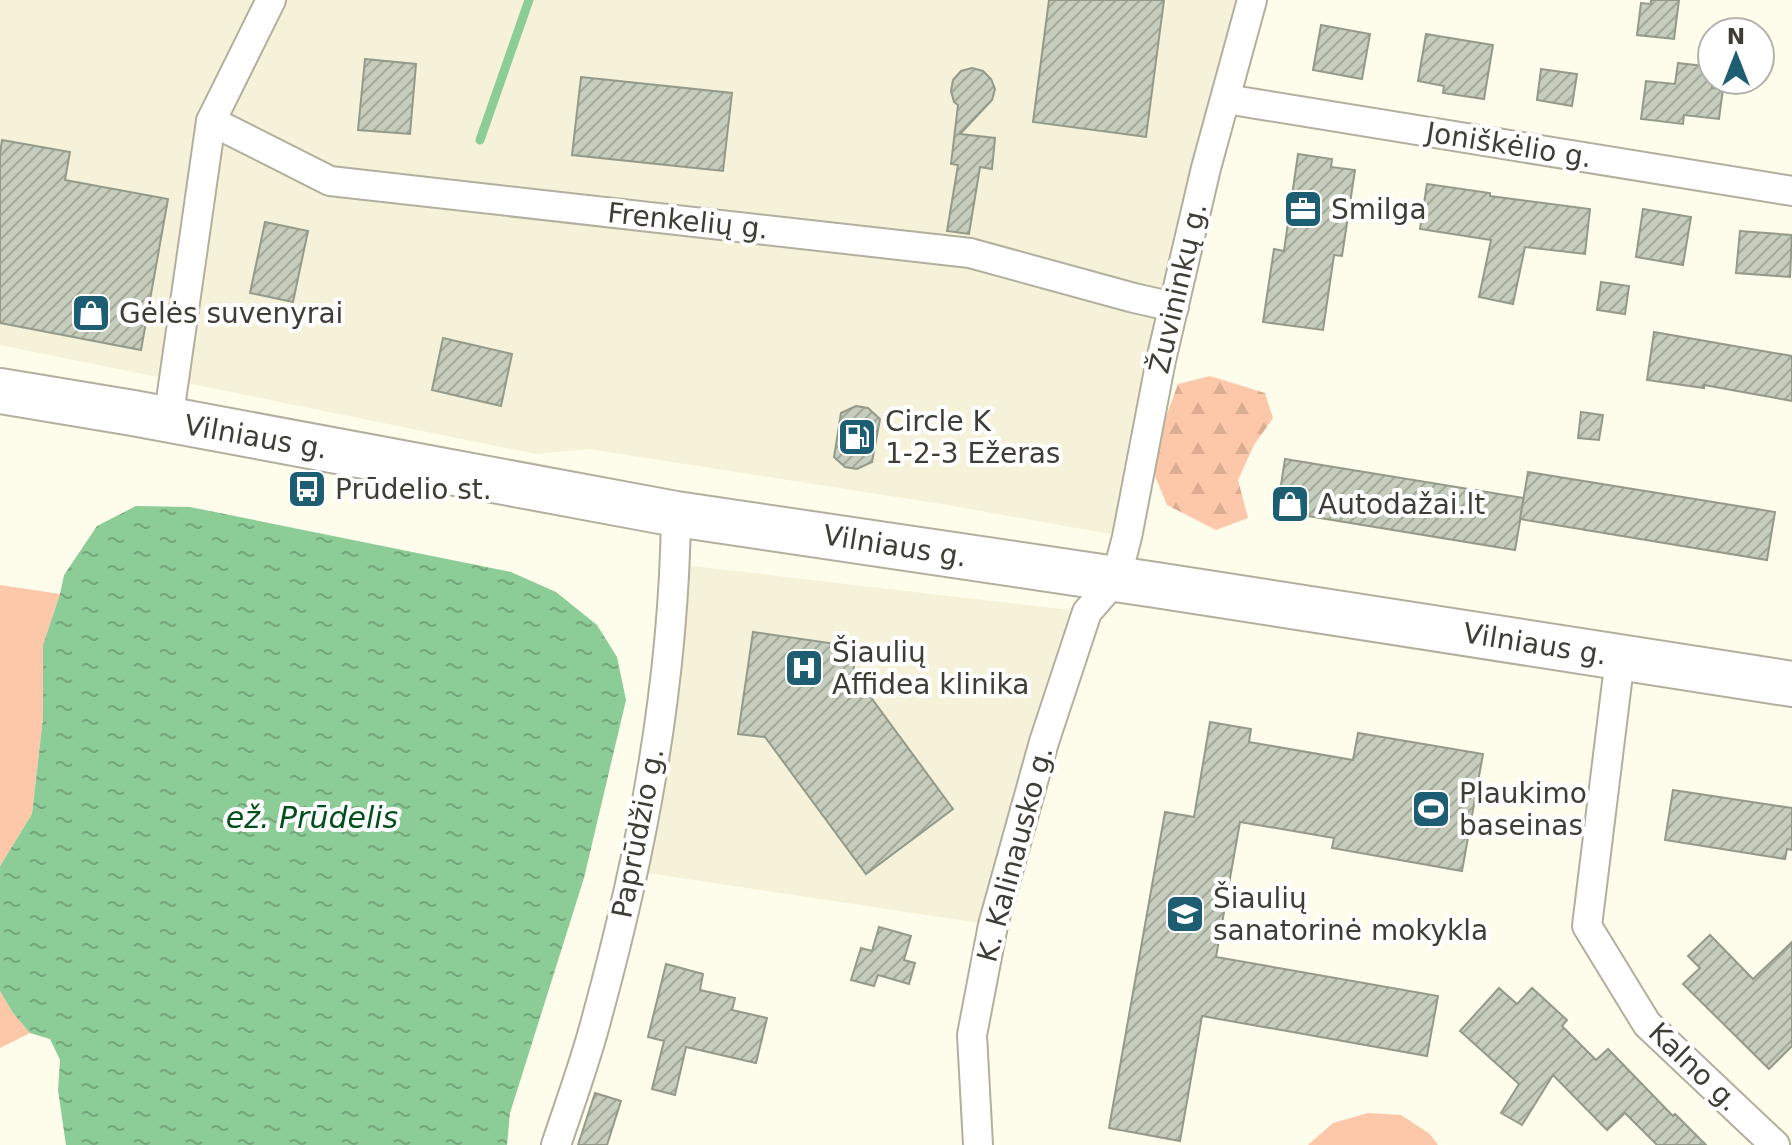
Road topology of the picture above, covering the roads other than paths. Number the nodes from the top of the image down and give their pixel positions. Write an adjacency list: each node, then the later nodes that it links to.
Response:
1 (271, 0): 4 (street)
2 (1252, 0): 3 (street, Žuvininkų g.)
3 (1226, 99): 5 (street, Joniškėlio g.); 6 (street, Žuvininkų g.)
4 (211, 121): 6 (street, Frenkelių g.); 8 (street)
5 (1792, 191)
6 (1174, 307): 10 (street, Žuvininkų g.)
7 (0, 391): 8 (highway, Vilniaus g.)
8 (168, 421): 9 (highway, Vilniaus g.)
9 (676, 514): 10 (highway, Vilniaus g.); 13 (street, Paprūdžio g.)
10 (1116, 579): 11 (highway, Vilniaus g.); 14 (street, K. Kalinausko g.)
11 (1620, 658): 12 (highway, Vilniaus g.); 15 (street, Kalno g.)
12 (1792, 684)
13 (556, 1145)
14 (978, 1145)
15 (1775, 1145)

